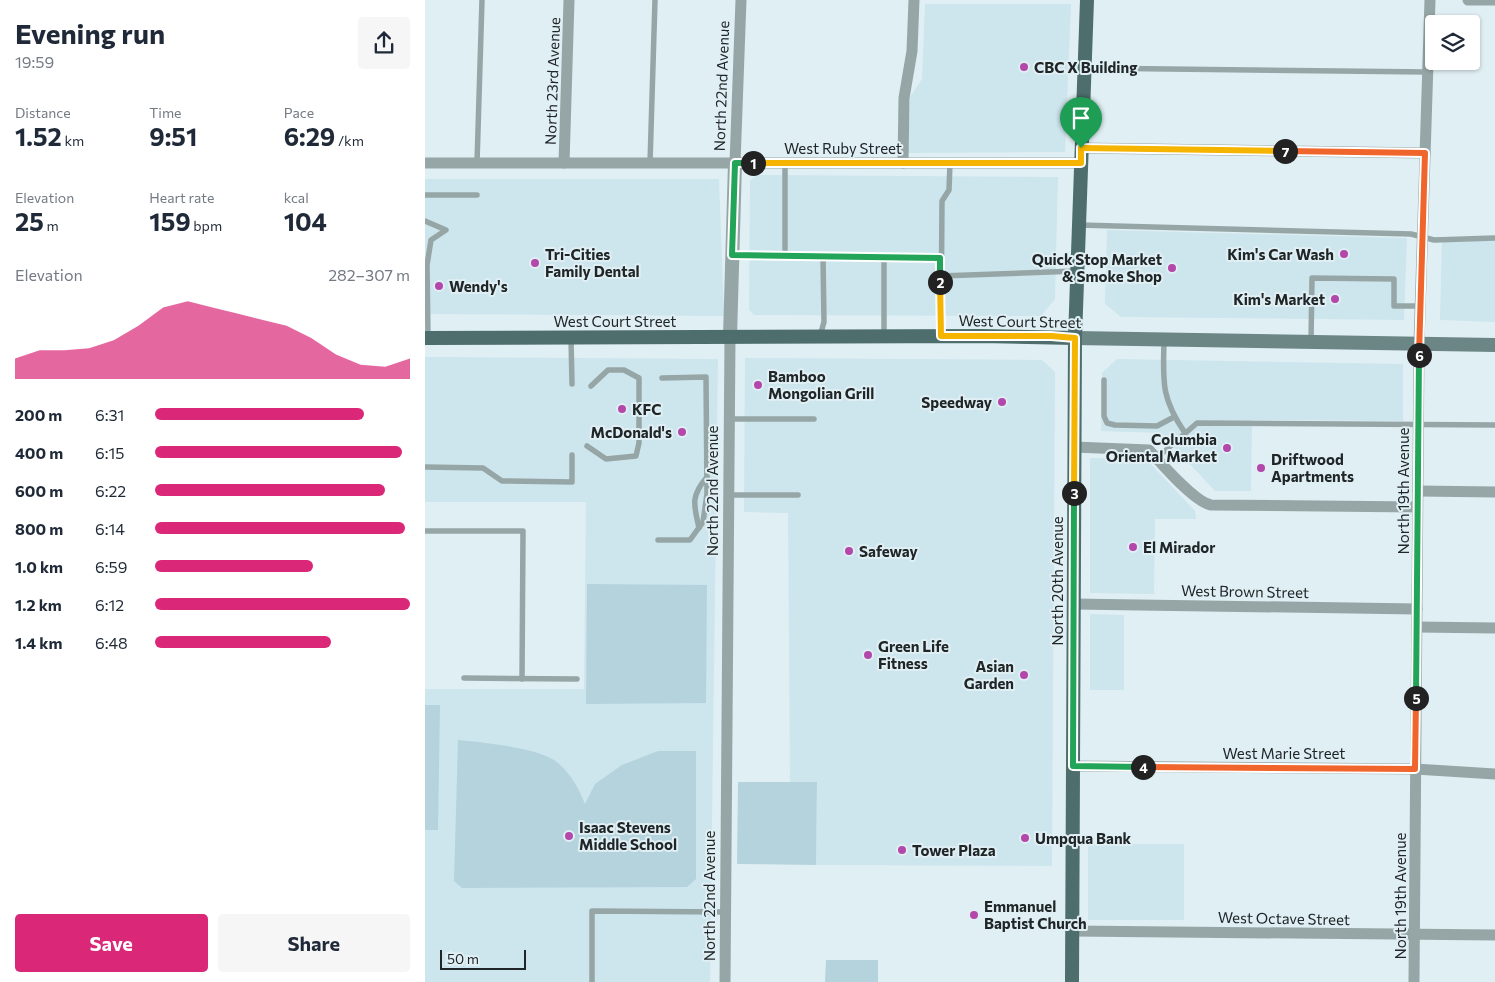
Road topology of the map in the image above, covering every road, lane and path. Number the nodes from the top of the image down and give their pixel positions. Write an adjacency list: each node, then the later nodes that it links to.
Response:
1 (482, 0): 15 (lane)
2 (569, 0): 16 (street, North 23rd Avenue)
3 (655, 0): 17 (lane)
4 (741, 0): 18 (street, North 22nd Avenue)
5 (914, 0): 20 (street)
6 (1087, 0): 10 (main road, North 20th Avenue)
7 (1430, 0): 11 (street, North 19th Avenue)
8 (1468, 0): 9 (street)
9 (1495, 0)
10 (1084, 68): 11 (lane); 12 (main road, North 20th Avenue)
11 (1428, 72): 13 (street, North 19th Avenue)
12 (1081, 148): 13 (street); 22 (main road, North 20th Avenue)
13 (1425, 153): 27 (street, North 19th Avenue)
14 (425, 163): 15 (street, West Ruby Street)
15 (477, 163): 16 (street, West Ruby Street)
16 (564, 163): 17 (street, West Ruby Street)
17 (650, 163): 18 (street, West Ruby Street)
18 (735, 163): 19 (street, West Ruby Street); 29 (street, North 22nd Avenue)
19 (785, 163): 20 (street, West Ruby Street); 30 (lane)
20 (903, 163): 21 (street, West Ruby Street)
21 (950, 163): 22 (street, West Ruby Street); 33 (lane)
22 (1081, 163): 26 (main road, North 20th Avenue)
23 (425, 195): 24 (lane)
24 (477, 195)
25 (425, 220): 41 (lane)
26 (1079, 225): 27 (lane); 34 (main road, North 20th Avenue)
27 (1422, 237): 28 (lane); 36 (street, North 19th Avenue)
28 (1495, 238)
29 (732, 255): 30 (lane); 38 (street, North 22nd Avenue)
30 (785, 256): 31 (lane)
31 (823, 256): 32 (lane); 39 (lane)
32 (885, 257): 33 (lane); 40 (lane)
33 (940, 258): 35 (lane)
34 (1077, 271): 35 (lane); 43 (main road, North 20th Avenue)
35 (940, 276): 37 (lane)
36 (1420, 306): 45 (lane); 46 (street, North 19th Avenue)
37 (941, 336): 40 (main road, West Court Street); 43 (main road, West Court Street)
38 (729, 337): 39 (main road, West Court Street); 42 (main road, West Court Street); 53 (street, North 22nd Avenue)
39 (820, 337): 40 (main road, West Court Street)
40 (884, 337)
41 (426, 338): 42 (main road, West Court Street)
42 (571, 338): 50 (lane)
43 (1075, 338): 44 (main road, West Court Street); 59 (main road, North 20th Avenue)
44 (1164, 340): 45 (main road, West Court Street); 52 (lane)
45 (1311, 342): 46 (main road, West Court Street)
46 (1419, 344): 47 (main road, West Court Street); 55 (street, North 19th Avenue)
47 (1495, 345)
48 (662, 378): 63 (lane)
49 (1104, 380): 52 (lane)
50 (572, 384)
51 (591, 386): 58 (lane)
52 (1174, 417): 57 (lane)
53 (729, 418): 54 (lane); 66 (street, North 22nd Avenue)
54 (814, 420)
55 (1418, 425): 56 (lane); 57 (lane); 64 (street, North 19th Avenue)
56 (1495, 425)
57 (1185, 433): 61 (lane)
58 (587, 446)
59 (1074, 447): 61 (street); 72 (main road, North 20th Avenue)
60 (572, 455): 62 (lane)
61 (1157, 458): 68 (street)
62 (425, 467)
63 (707, 477): 69 (lane); 69 (lane)
64 (1418, 491): 65 (street); 68 (street, North 19th Avenue)
65 (1495, 492)
66 (729, 495): 67 (lane); 82 (street, North 22nd Avenue)
67 (798, 495)
68 (1417, 507): 73 (street, North 19th Avenue)
69 (699, 528): 71 (lane)
70 (425, 531): 77 (lane)
71 (658, 540)
72 (1073, 604): 73 (street, West Brown Street); 79 (main road, North 20th Avenue)
73 (1417, 609): 74 (street, North 19th Avenue)
74 (1417, 627): 75 (street); 80 (street, North 19th Avenue)
75 (1495, 628)
76 (463, 678): 77 (lane)
77 (521, 679): 78 (lane)
78 (577, 679)
79 (1073, 766): 80 (street, West Marie Street); 83 (main road, North 20th Avenue)
80 (1415, 769): 81 (street, West Marie Street); 84 (street, North 19th Avenue)
81 (1495, 774)
82 (725, 912): 86 (lane); 87 (street, North 22nd Avenue)
83 (1072, 931): 84 (street, West Octave Street); 88 (main road, North 20th Avenue)
84 (1414, 934): 85 (street, West Octave Street); 89 (street, North 19th Avenue)
85 (1495, 935)
86 (592, 982)
87 (725, 982)
88 (1072, 982)
89 (1414, 982)

